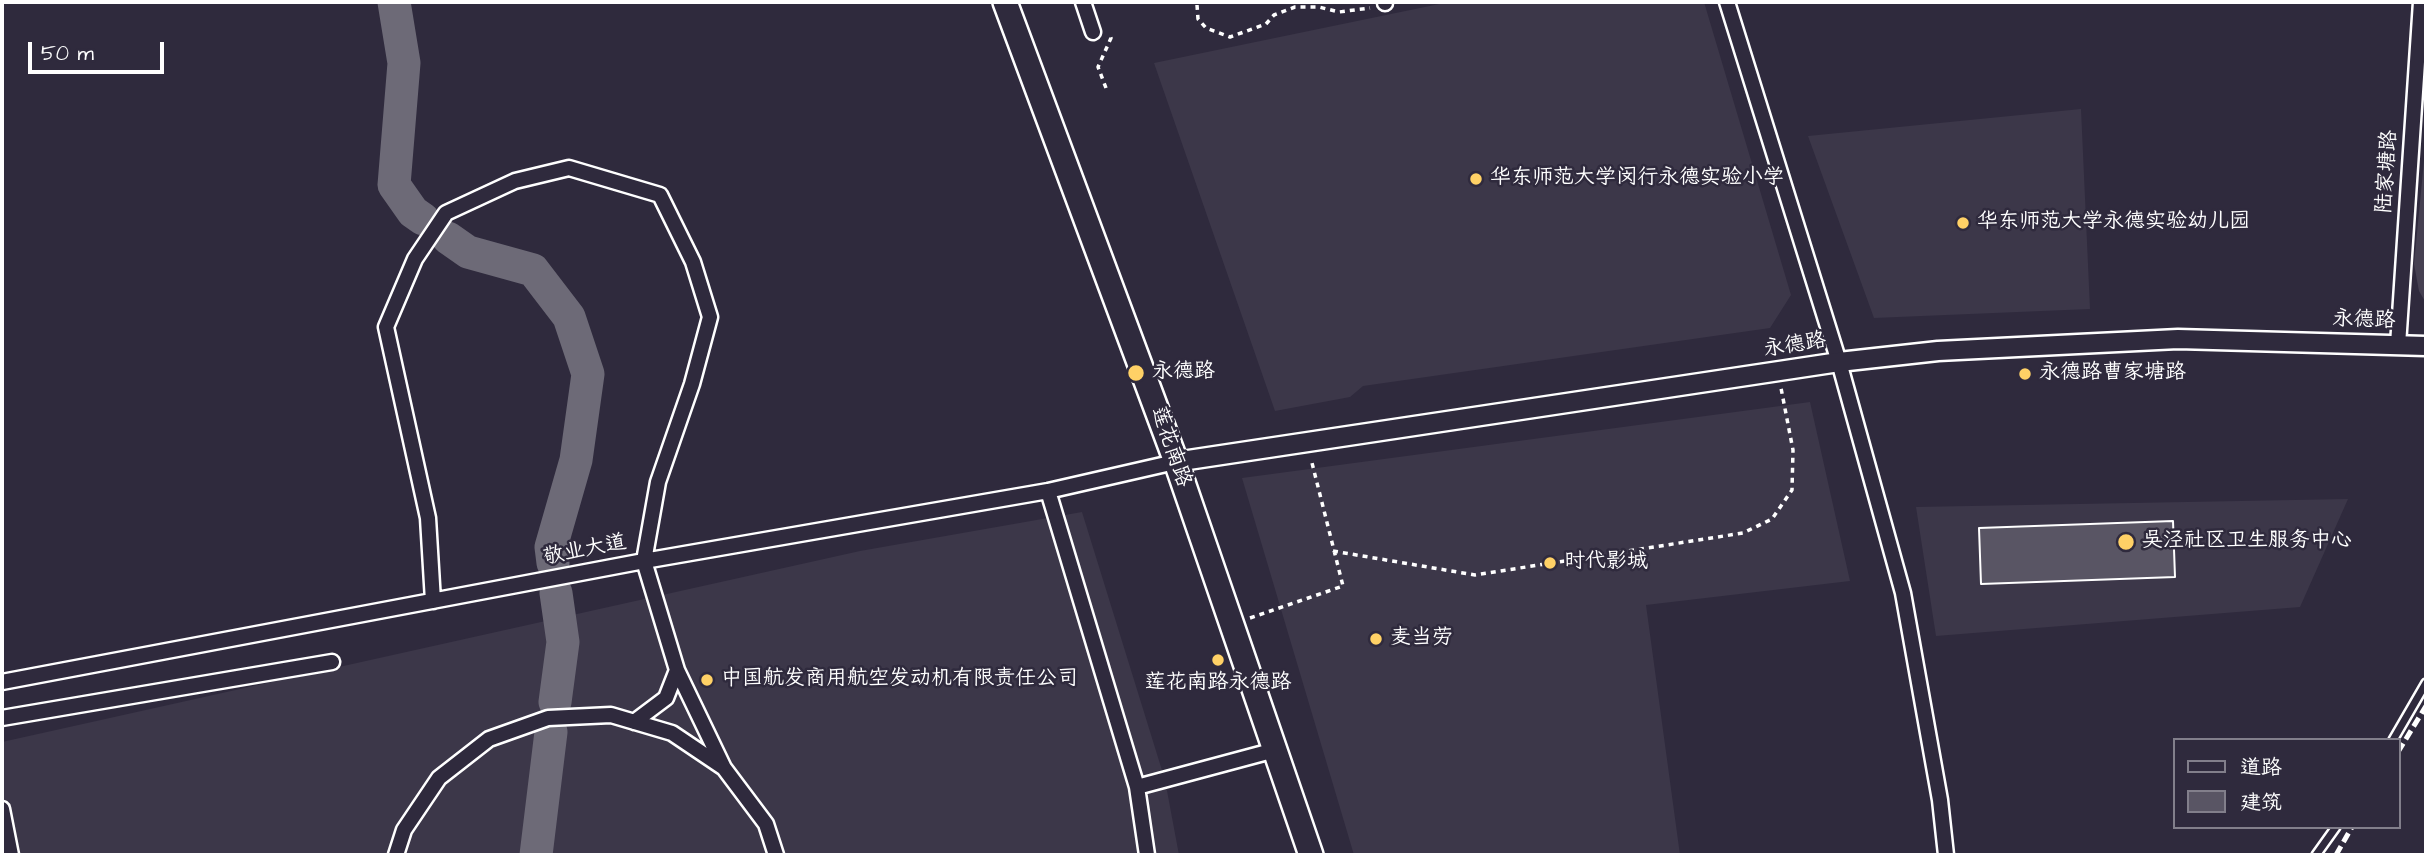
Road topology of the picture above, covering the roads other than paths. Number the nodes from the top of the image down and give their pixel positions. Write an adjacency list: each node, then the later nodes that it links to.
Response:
1 (1005, 2): 9 (main road, 莲花南路)
2 (1083, 2): 5 (street)
3 (1727, 2): 8 (street)
4 (2421, 2): 6 (street, 陆家塘路)
5 (1093, 33)
6 (2398, 345): 7 (street, 永德路); 8 (street, 永德路)
7 (2426, 346)
8 (1839, 362): 9 (street, 永德路); 30 (street)
9 (1175, 462): 10 (street, 敬业大道); 20 (main road, 莲花南路)
10 (1048, 491): 11 (street, 敬业大道); 22 (street)
11 (643, 561): 12 (street, 敬业大道); 12 (street); 14 (street)
12 (433, 601): 15 (street, 敬业大道)
13 (332, 662): 17 (street)
14 (677, 670): 18 (street); 21 (street)
15 (2, 682)
16 (2426, 683): 19 (lane)
17 (2, 718)
18 (634, 722): 21 (street); 26 (street)
19 (2394, 738)
20 (1275, 750): 22 (street); 29 (main road, 莲花南路)
21 (724, 768): 27 (street)
22 (1137, 788): 28 (street)
23 (2, 809): 25 (street)
24 (2335, 829): 31 (lane)
25 (11, 855)
26 (397, 855)
27 (776, 855)
28 (1147, 855)
29 (1311, 855)
30 (1946, 855)
31 (2316, 855)

